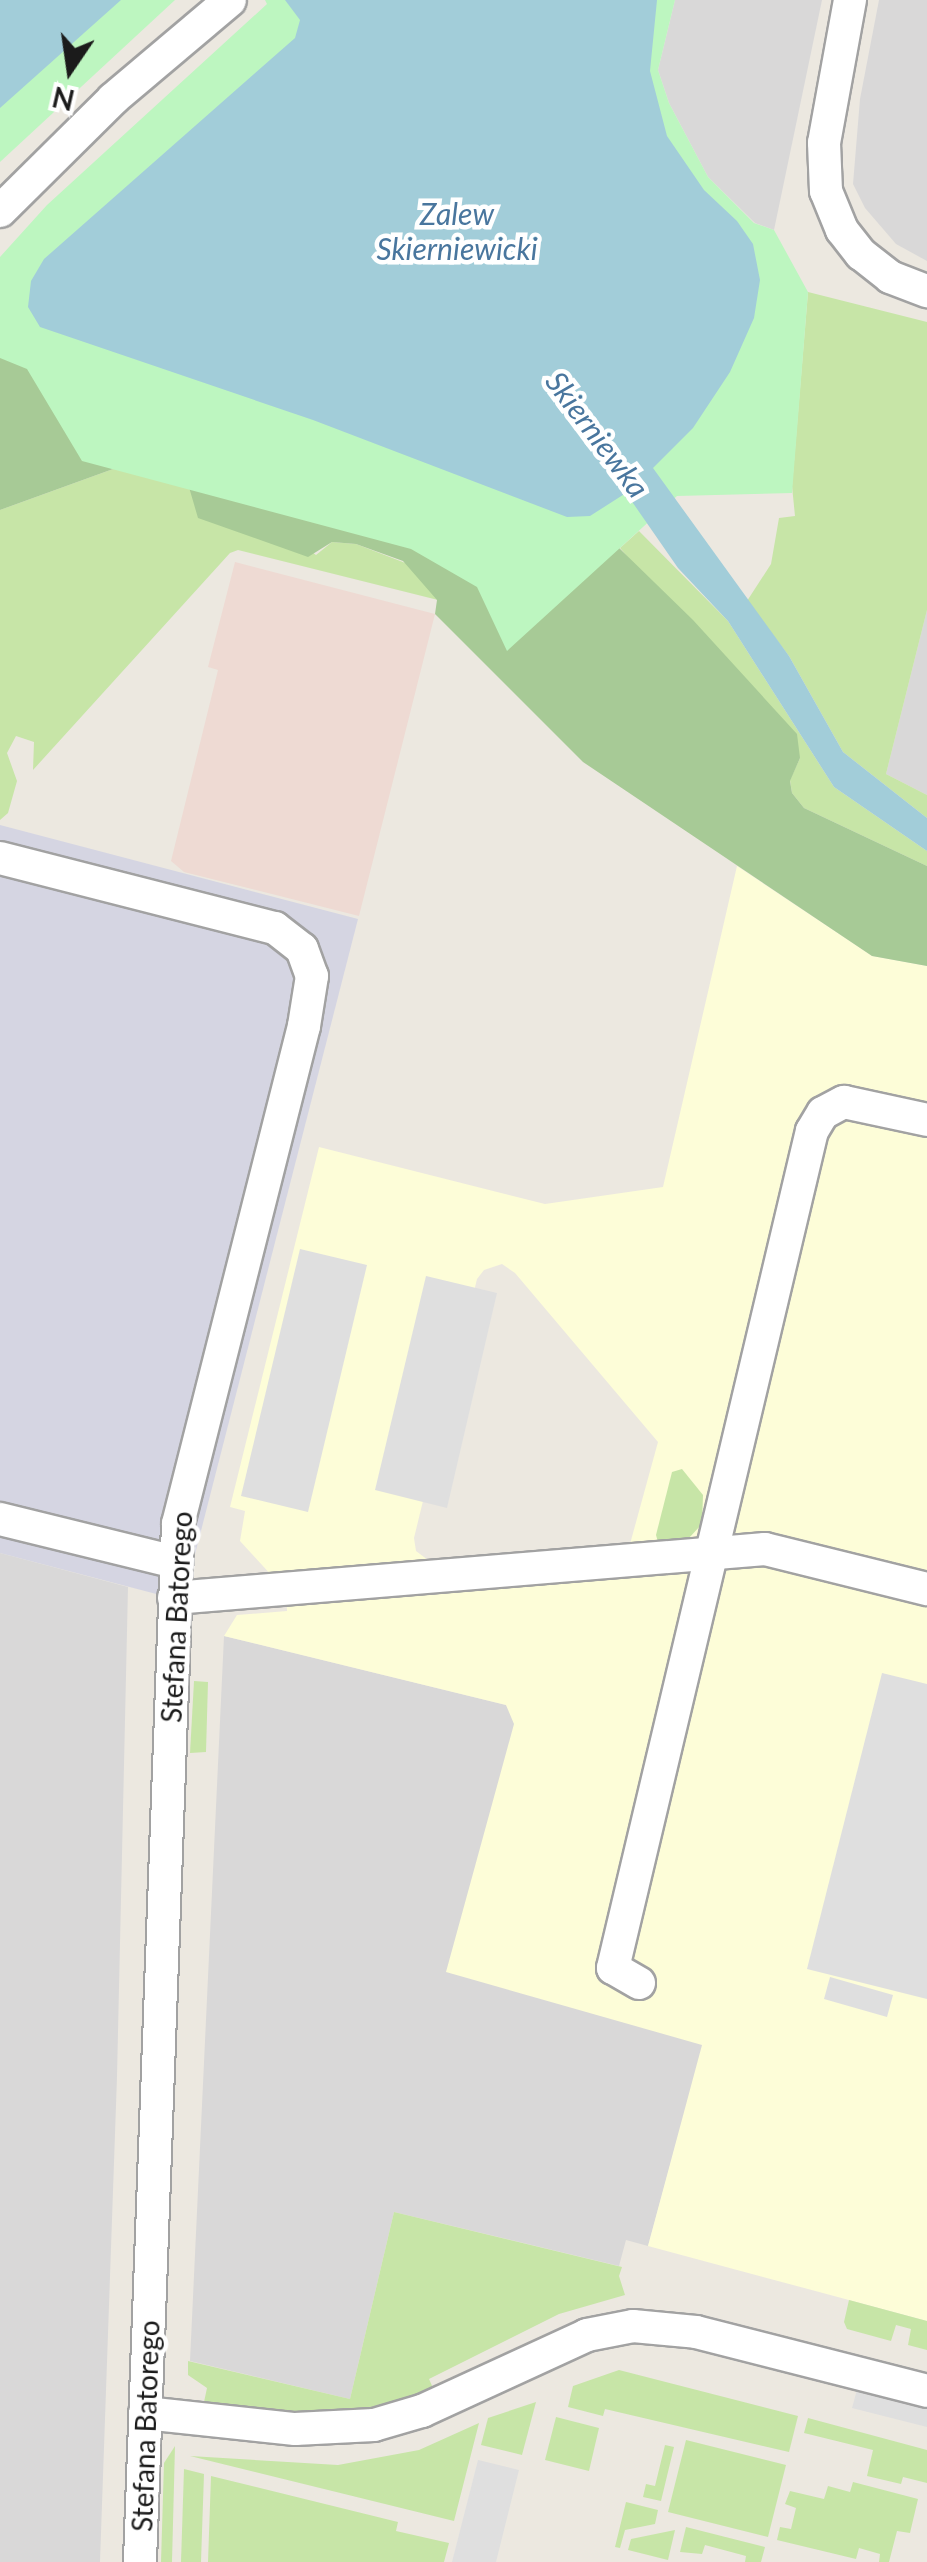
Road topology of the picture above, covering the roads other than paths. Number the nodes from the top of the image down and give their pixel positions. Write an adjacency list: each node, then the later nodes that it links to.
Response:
1 (230, 0): 3 (street)
2 (850, 0): 4 (street)
3 (0, 211)
4 (927, 291)
5 (0, 858): 9 (street, Stefana Batorego)
6 (927, 1120): 8 (street)
7 (0, 1518): 9 (street)
8 (713, 1554): 10 (street); 11 (street); 12 (street)
9 (176, 1562): 11 (street, Stefana Batorego)
10 (927, 1589)
11 (174, 1598): 14 (street, Stefana Batorego)
12 (639, 1983)
13 (927, 2391): 14 (street)
14 (145, 2413): 15 (street, Stefana Batorego)
15 (140, 2562)

